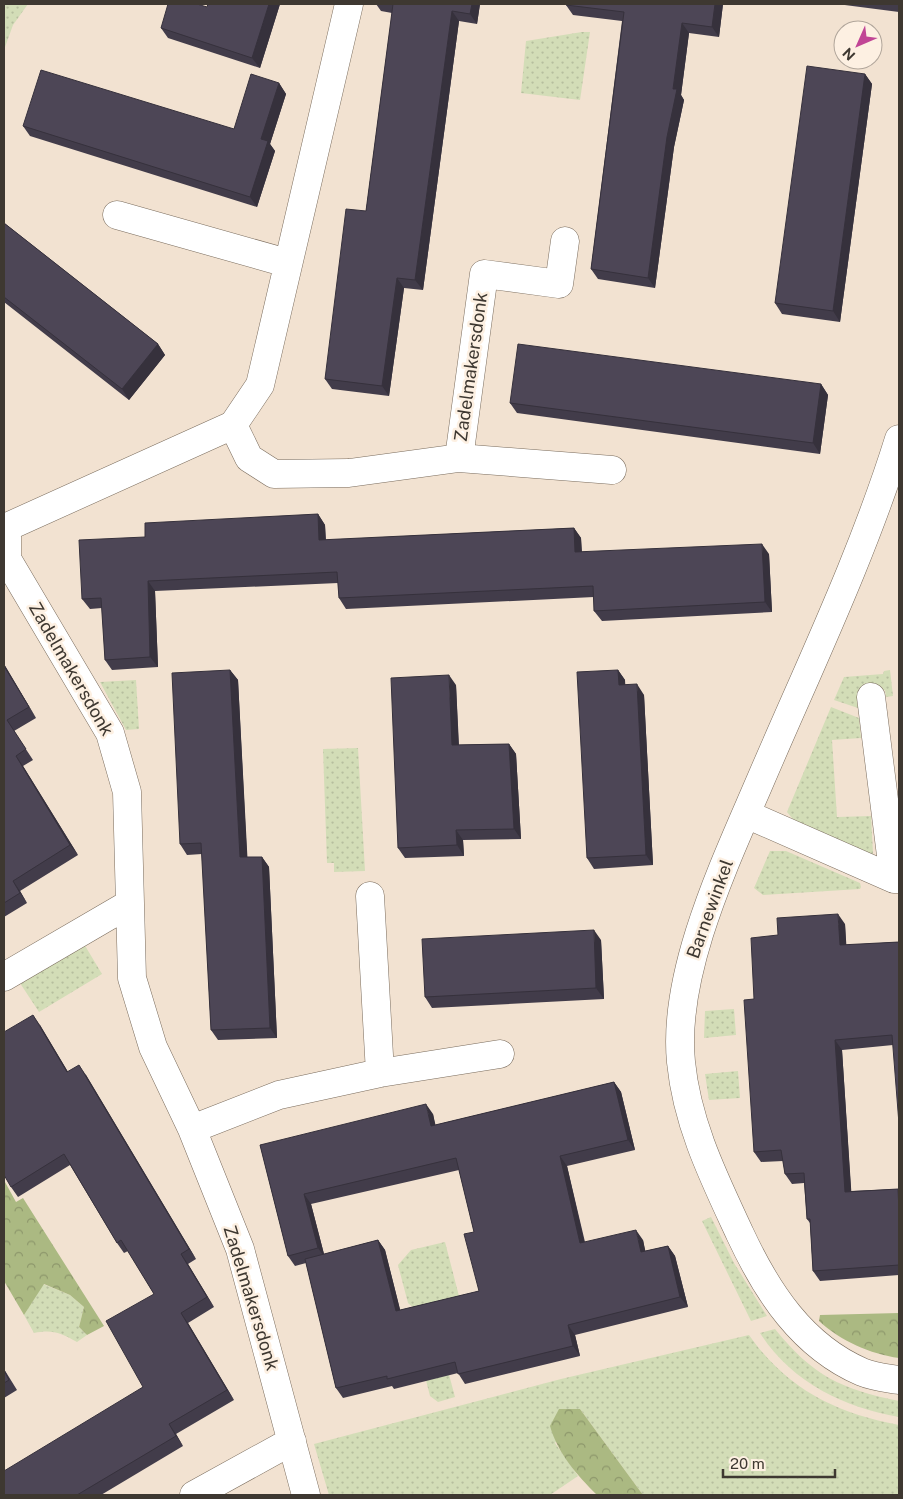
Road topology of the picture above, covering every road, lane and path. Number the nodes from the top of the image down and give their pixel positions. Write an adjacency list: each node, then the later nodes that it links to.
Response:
1 (349, 4): 4 (street)
2 (117, 215): 4 (street)
3 (565, 241): 7 (street, Zadelmakersdonk)
4 (286, 263): 5 (street)
5 (232, 425): 7 (street, Zadelmakersdonk); 9 (street, Zadelmakersdonk)
6 (899, 439): 11 (street, Barnewinkel)
7 (459, 458): 8 (street, Zadelmakersdonk)
8 (612, 470)
9 (6, 525): 14 (street, Zadelmakersdonk)
10 (871, 696): 12 (street)
11 (746, 814): 12 (street); 19 (street, Barnewinkel)
12 (896, 879)
13 (370, 896): 17 (street)
14 (129, 904): 15 (street); 18 (street, Zadelmakersdonk)
15 (4, 977)
16 (500, 1054): 17 (street)
17 (380, 1073): 18 (street)
18 (192, 1129): 20 (street, Zadelmakersdonk)
19 (899, 1380)
20 (292, 1441): 21 (street); 22 (street, Zadelmakersdonk)
21 (194, 1495)
22 (306, 1495)

